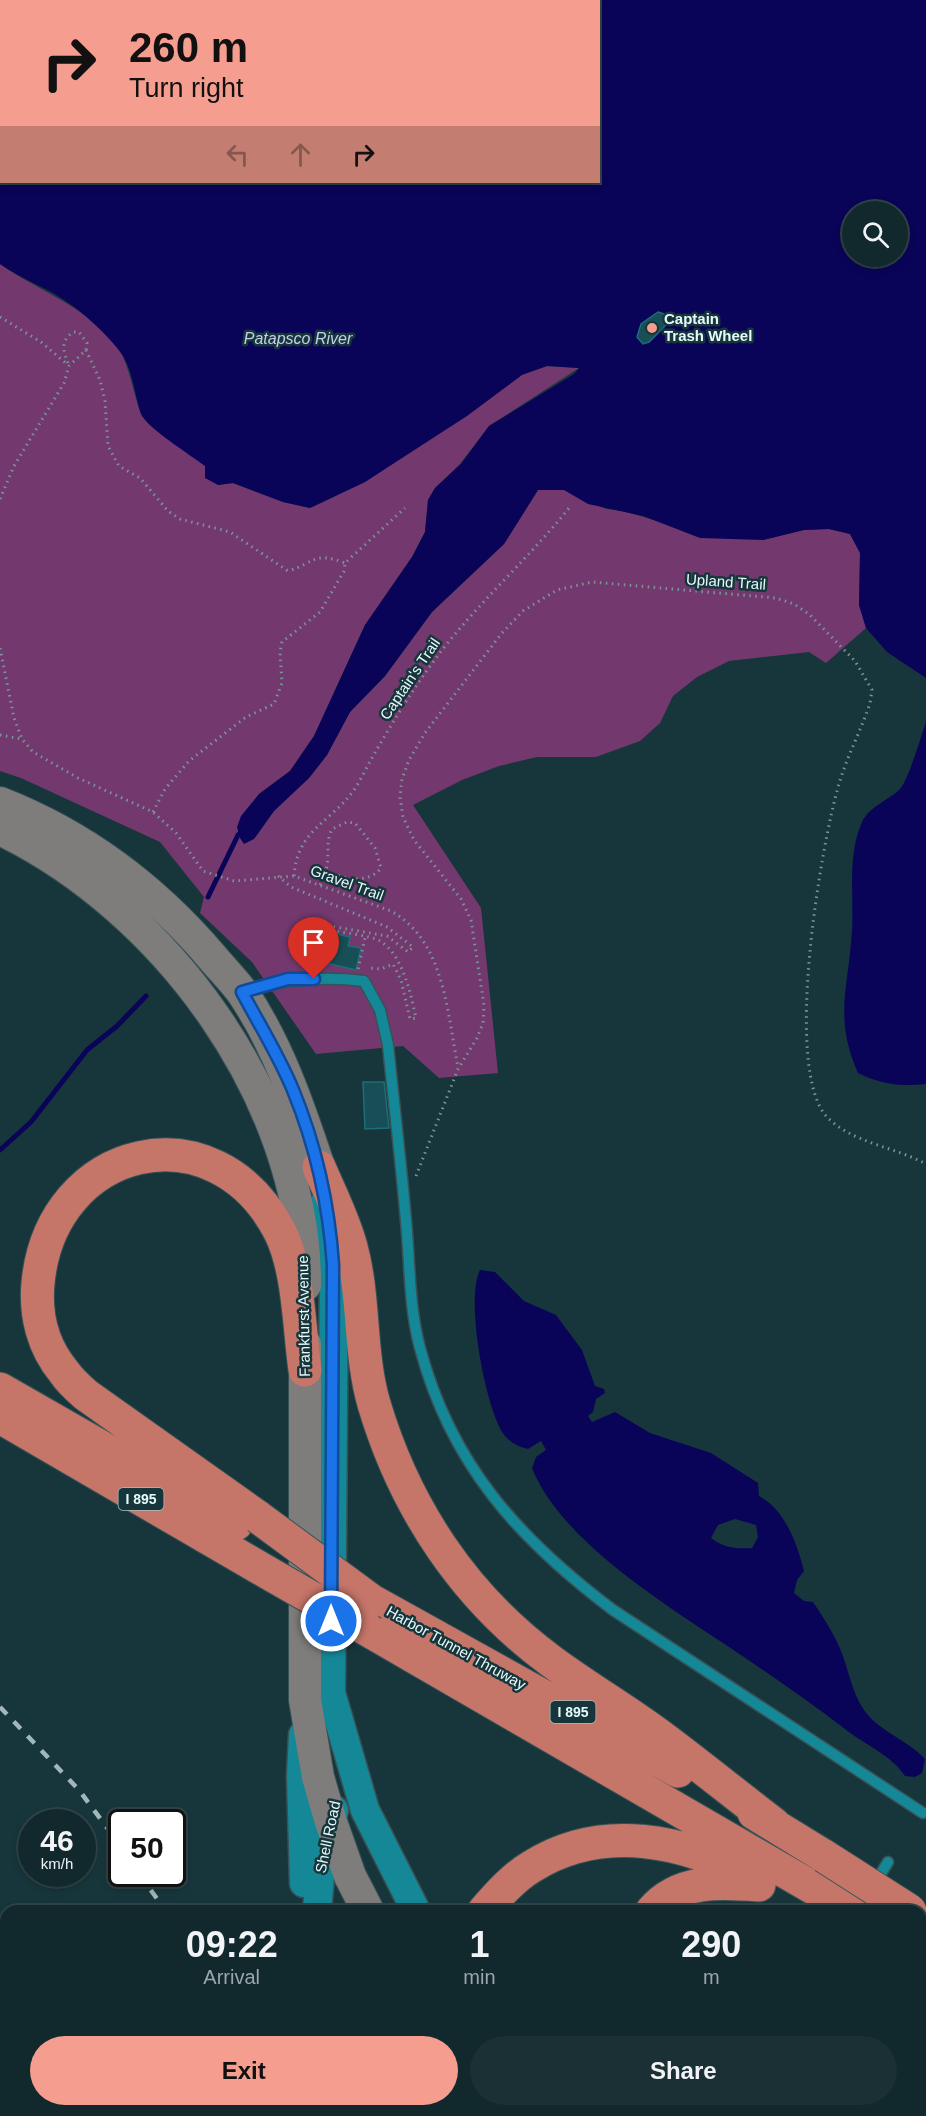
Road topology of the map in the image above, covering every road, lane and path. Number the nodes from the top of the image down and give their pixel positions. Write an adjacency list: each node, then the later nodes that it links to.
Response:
1 (0, 317): 3 (path)
2 (86, 350): 3 (path); 3 (path); 7 (path)
3 (69, 366): 4 (path)
4 (0, 498)
5 (405, 508): 7 (path)
6 (568, 508): 18 (path, Captain's Trail)
7 (345, 563): 13 (path)
8 (0, 648): 9 (path, Gravel Trail)
9 (1, 665): 11 (path, Gravel Trail)
10 (0, 735): 11 (path)
11 (22, 739): 13 (path, Gravel Trail)
12 (0, 803): 21 (main road, Frankfurst Avenue)
13 (153, 812): 17 (path, Gravel Trail)
14 (0, 830): 16 (main road, Frankfurst Avenue)
15 (327, 872): 15 (path); 19 (path)
16 (74, 874): 21 (main road); 22 (main road, Frankfurst Avenue)
17 (278, 876): 18 (path, Gravel Trail); 20 (path)
18 (294, 876): 19 (path, Gravel Trail)
19 (319, 886): 23 (path, Gravel Trail)
20 (365, 938): 20 (path)
21 (242, 992): 22 (main road); 25 (main road, Frankfurst Avenue); 26 (lane)
22 (240, 1057): 27 (main road, Frankfurst Avenue)
23 (458, 1069): 24 (path, Upland Trail); 26 (path)
24 (926, 1164)
25 (319, 1167): 31 (main road, Frankfurst Avenue); 34 (highway)
26 (405, 1203): 32 (lane)
27 (305, 1370): 30 (highway); 31 (main road, Frankfurst Avenue)
28 (0, 1389): 29 (highway, Harbor Tunnel Thruway / I 895)
29 (20, 1419): 30 (highway, Harbor Tunnel Thruway / I 895)
30 (258, 1540): 34 (highway, Harbor Tunnel Thruway / I 895, bridge); 37 (highway, Harbor Tunnel Thruway / I 895, bridge)
31 (318, 1696): 33 (main road, Frankfurst Avenue); 38 (main road, Shell Road); 41 (main road, Frankfurst Avenue)
32 (923, 1813)
33 (331, 1822): 39 (main road, Shell Road); 40 (main road, Frankfurst Avenue)
34 (774, 1824): 46 (highway, Harbor Tunnel Thruway / I 895, bridge)
35 (888, 1862): 45 (lane)
36 (768, 1886): 37 (highway); 42 (highway); 43 (highway)
37 (805, 1899): 44 (highway, Harbor Tunnel Thruway / I 895)
38 (306, 1905)
39 (318, 1905)
40 (365, 1905)
41 (413, 1905)
42 (490, 1905)
43 (660, 1905)
44 (828, 1905)
45 (862, 1905)
46 (901, 1905)

